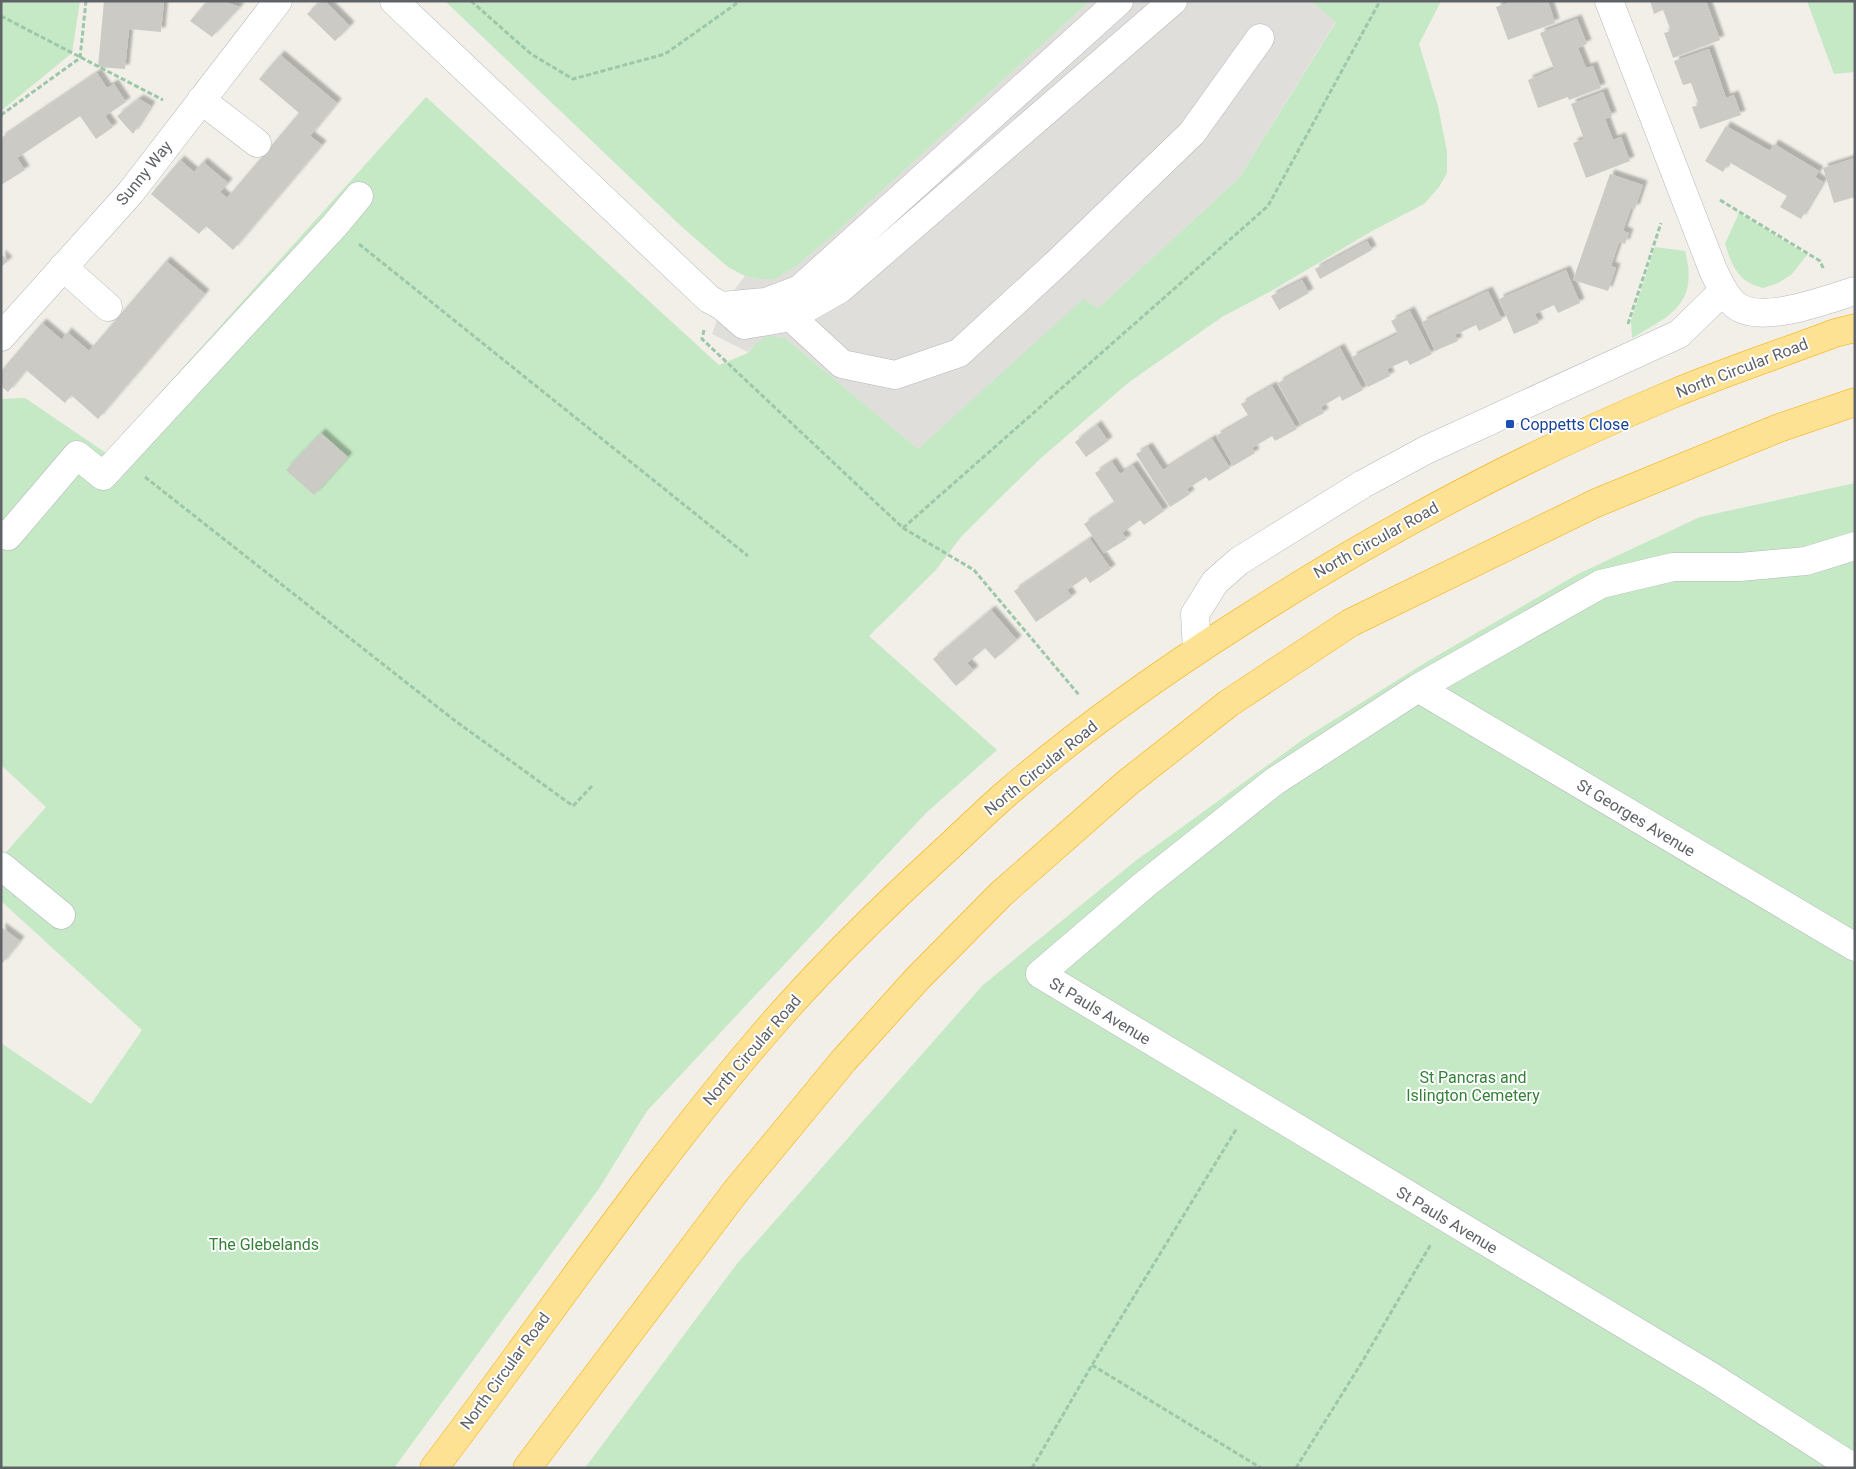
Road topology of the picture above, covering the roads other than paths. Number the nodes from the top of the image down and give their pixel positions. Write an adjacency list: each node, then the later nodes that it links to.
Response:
1 (278, 1): 7 (street, Sunny Way)
2 (394, 1): 13 (street)
3 (1118, 1): 13 (street)
4 (1173, 1): 15 (street)
5 (1609, 1): 11 (street)
6 (1260, 38): 15 (street)
7 (196, 107): 8 (street); 10 (street, Sunny Way)
8 (256, 142)
9 (359, 196): 19 (street)
10 (63, 268): 14 (street); 17 (street, Sunny Way)
11 (1723, 291): 12 (street); 21 (street)
12 (1845, 294)
13 (715, 302): 15 (street)
14 (108, 307)
15 (791, 317)
16 (1855, 328): 21 (highway, North Circular Road)
17 (1, 337)
18 (1855, 402): 28 (highway)
19 (1, 534)
20 (1855, 546): 22 (street)
21 (1197, 650): 27 (highway, North Circular Road)
22 (1418, 688): 25 (street, St Georges Avenue); 26 (street, St Pauls Avenue)
23 (1, 866): 24 (street)
24 (60, 915)
25 (1855, 947)
26 (1855, 1464)
27 (434, 1468)
28 (527, 1468)

